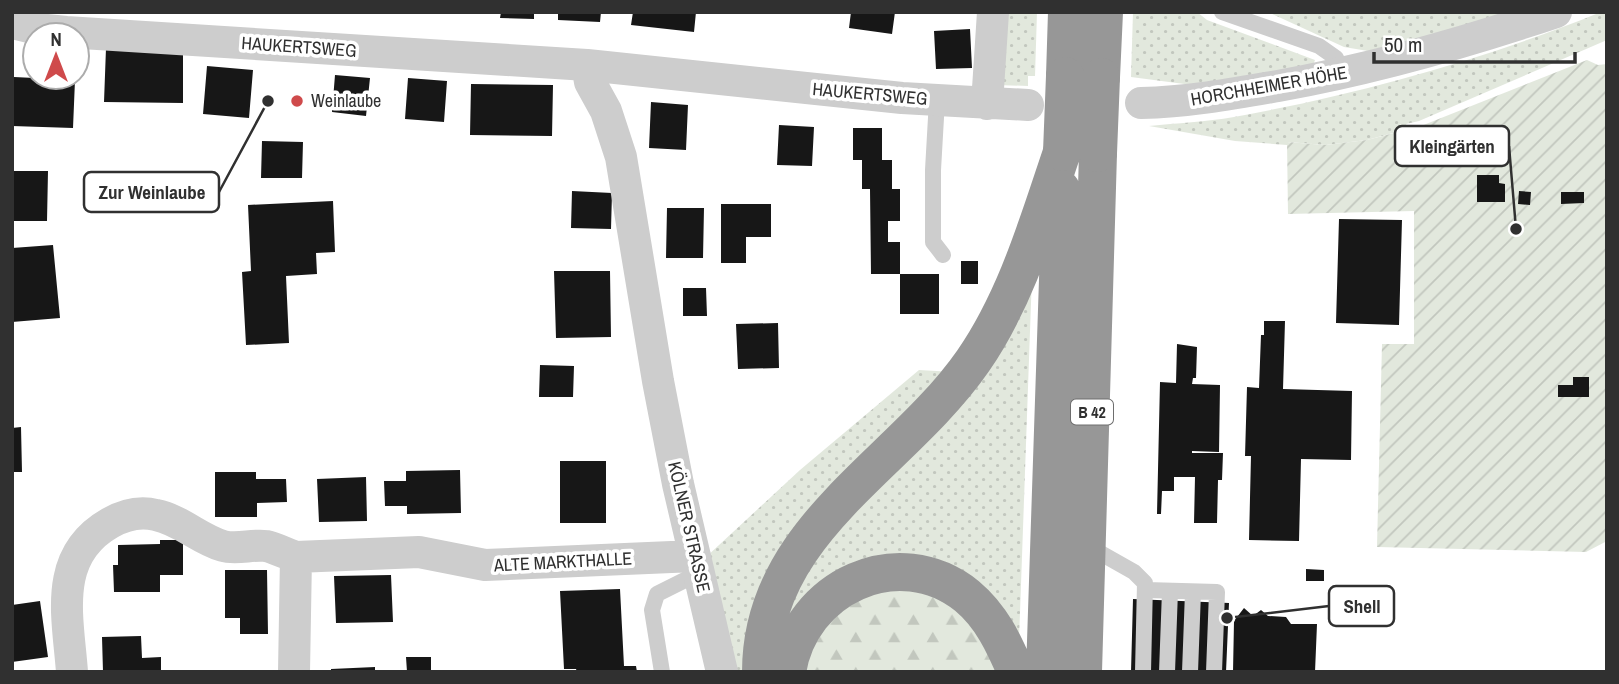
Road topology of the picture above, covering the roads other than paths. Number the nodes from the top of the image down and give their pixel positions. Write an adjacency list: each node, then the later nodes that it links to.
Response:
1 (993, 12): 12 (street)
2 (1067, 12): 9 (highway, B 42)
3 (1104, 12): 9 (highway, B 42)
4 (1222, 12): 8 (lane)
5 (1556, 12): 8 (street, HORCHHEIMER HÖHE)
6 (12, 23): 7 (street, HAUKERTSWEG)
7 (587, 65): 10 (street, HAUKERTSWEG); 18 (street, KÖLNER STRASSE)
8 (1342, 75): 11 (street, HORCHHEIMER HÖHE)
9 (1083, 76): 14 (highway, B 42, bridge)
10 (937, 100): 12 (street, HAUKERTSWEG); 15 (lane)
11 (1141, 103)
12 (987, 104): 13 (street, HAUKERTSWEG)
13 (1028, 105)
14 (1080, 152): 16 (highway, B 42); 26 (highway); 29 (highway, B 42)
15 (943, 255)
16 (1088, 546): 19 (lane); 30 (highway, B 42)
17 (296, 557): 18 (street, ALTE MARKTHALLE); 22 (street); 23 (street)
18 (697, 564): 24 (lane); 25 (street, KÖLNER STRASSE)
19 (1146, 590): 20 (lane); 31 (lane)
20 (1170, 591): 21 (lane); 32 (lane)
21 (1193, 592): 33 (lane); 34 (lane)
22 (72, 672)
23 (294, 672)
24 (662, 672)
25 (722, 672)
26 (761, 672)
27 (787, 672): 28 (highway)
28 (1016, 672)
29 (1045, 672)
30 (1083, 672)
31 (1143, 672)
32 (1167, 672)
33 (1190, 672)
34 (1214, 672)

